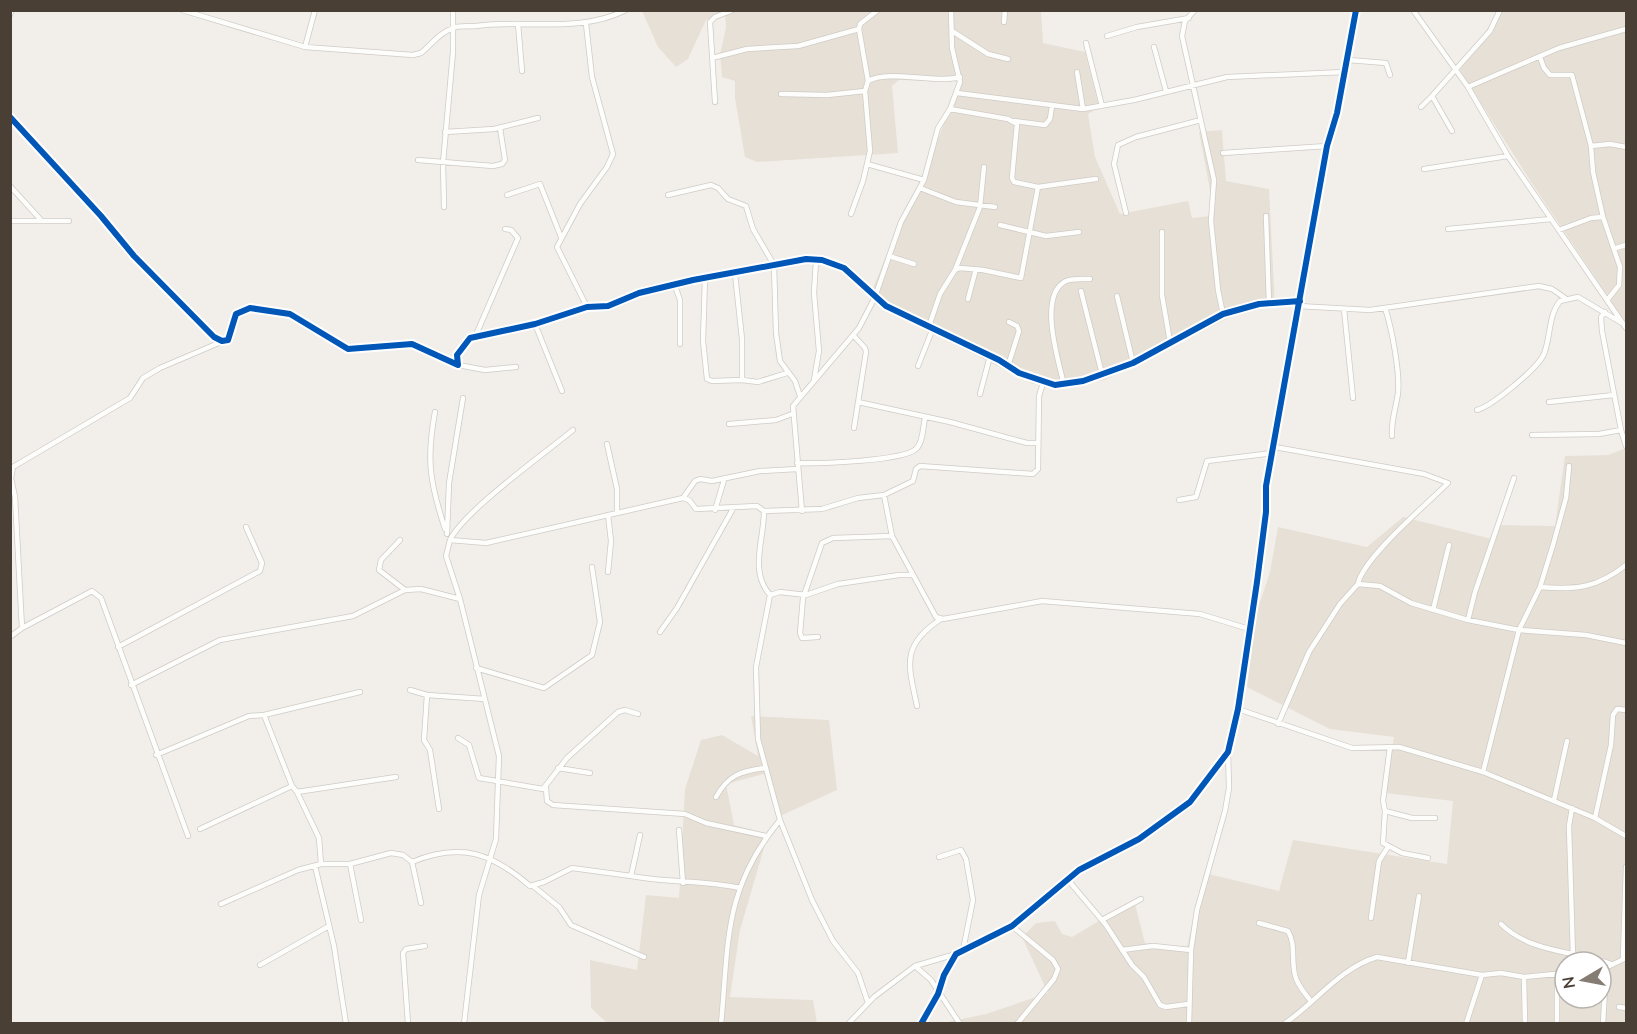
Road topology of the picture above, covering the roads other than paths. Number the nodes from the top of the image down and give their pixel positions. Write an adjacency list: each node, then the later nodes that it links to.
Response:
1 (12, 10): 14 (street)
2 (182, 10): 25 (street)
3 (315, 10): 25 (street)
4 (453, 10): 19 (street)
5 (626, 10): 18 (street)
6 (733, 10): 28 (street)
7 (951, 10): 22 (street)
8 (1005, 10): 16 (street)
9 (1194, 10): 15 (street)
10 (1356, 10): 30 (street)
11 (1413, 10): 31 (street)
12 (1500, 10): 31 (street)
13 (877, 11): 20 (street)
14 (10, 15)
15 (1189, 18): 23 (street); 38 (street)
16 (1004, 22)
17 (518, 24): 18 (street); 19 (street); 32 (street)
18 (586, 24): 93 (street)
19 (453, 27): 25 (street); 57 (street)
20 (859, 29): 28 (street); 37 (street)
21 (1626, 29): 27 (street)
22 (952, 31): 29 (street); 36 (street)
23 (1107, 36)
24 (1086, 43): 47 (street)
25 (304, 47)
26 (1154, 47): 41 (street)
27 (1540, 57): 39 (street); 59 (street)
28 (712, 58): 45 (street)
29 (1008, 59)
30 (1348, 60): 34 (street); 35 (street)
31 (1454, 70): 39 (street); 44 (street)
32 (522, 71)
33 (1077, 72): 50 (street)
34 (1345, 72): 38 (street); 58 (street)
35 (1390, 75)
36 (960, 77): 37 (street); 42 (street)
37 (868, 81): 40 (street)
38 (1195, 84): 41 (street); 53 (street)
39 (1468, 87): 62 (street)
40 (865, 91): 43 (street); 65 (street)
41 (1166, 92): 47 (street)
42 (957, 93): 46 (street); 49 (street)
43 (781, 94)
44 (1432, 96): 48 (street); 56 (street)
45 (715, 102)
46 (1052, 106): 50 (street); 54 (street)
47 (1102, 106): 50 (street)
48 (1421, 107)
49 (950, 109): 54 (street); 69 (street)
50 (1083, 109)
51 (10, 117): 125 (street)
52 (538, 118): 55 (street)
53 (1201, 120): 78 (street); 118 (street)
54 (1014, 121): 71 (street)
55 (500, 128): 57 (street); 64 (street)
56 (1452, 131)
57 (445, 132): 64 (street)
58 (1327, 146): 61 (street); 113 (street)
59 (1591, 146): 60 (street); 81 (street)
60 (1626, 147)
61 (1223, 153)
62 (1508, 156): 67 (street); 83 (street)
63 (418, 160): 64 (street)
64 (443, 163): 75 (street)
65 (867, 164): 69 (street); 79 (street)
66 (984, 167): 76 (street)
67 (1424, 169)
68 (1096, 178): 71 (street)
69 (924, 180): 72 (street)
70 (10, 186): 82 (street)
71 (1038, 186): 92 (street)
72 (920, 188): 76 (street); 96 (street)
73 (507, 195): 93 (street)
74 (668, 195): 99 (street)
75 (444, 207)
76 (980, 207): 77 (street); 101 (street)
77 (995, 207)
78 (1126, 213)
79 (851, 214)
80 (1266, 216): 112 (street)
81 (1603, 217): 89 (street); 95 (street)
82 (40, 219): 84 (street); 85 (street)
83 (1551, 219): 87 (street); 89 (street)
84 (69, 220)
85 (10, 221)
86 (1000, 225): 92 (street)
87 (1448, 228)
88 (505, 229): 124 (street)
89 (1559, 230): 111 (street)
90 (1079, 232): 92 (street)
91 (1162, 232): 126 (street)
92 (1031, 233): 100 (street)
93 (561, 237): 114 (street)
94 (1626, 245): 95 (street)
95 (1616, 248): 111 (street)
96 (889, 256): 98 (street); 108 (street)
97 (816, 261): 99 (street); 108 (street); 137 (street)
98 (914, 264)
99 (774, 265): 102 (street); 134 (street)
100 (976, 269): 101 (street); 110 (street)
101 (955, 270): 122 (street)
102 (735, 274): 103 (street); 136 (street)
103 (705, 278): 105 (street); 136 (street)
104 (1090, 279): 139 (street)
105 (675, 286): 114 (street); 127 (street)
106 (1081, 291): 135 (street)
107 (1117, 296): 129 (street)
108 (875, 297): 122 (street); 123 (street)
109 (1565, 298): 115 (street); 117 (street); 148 (street)
110 (968, 299)
111 (1608, 299): 121 (street)
112 (1269, 303): 113 (street); 118 (street)
113 (1299, 304): 116 (street); 161 (street)
114 (587, 308): 120 (street)
115 (1385, 308): 116 (street); 157 (street)
116 (1344, 309): 145 (street)
117 (1605, 312): 121 (street); 142 (street)
118 (1223, 314): 126 (street)
119 (1009, 322): 132 (street)
120 (535, 324): 124 (street); 140 (street)
121 (1625, 326)
122 (931, 327): 128 (street); 131 (street)
123 (854, 336): 137 (street); 146 (street)
124 (475, 337): 130 (street)
125 (222, 341): 130 (street); 196 (street)
126 (1170, 342): 129 (street)
127 (680, 344)
128 (990, 356): 132 (street); 141 (street)
129 (1133, 363): 135 (street)
130 (458, 365): 133 (street)
131 (918, 366)
132 (1008, 366): 138 (street)
133 (516, 368)
134 (787, 372): 136 (street); 143 (street)
135 (1102, 374): 139 (street)
136 (742, 380)
137 (814, 380): 143 (street)
138 (1043, 383): 139 (street); 158 (street)
139 (1064, 384)
140 (562, 391)
141 (980, 394)
142 (1614, 395): 147 (street); 155 (street)
143 (800, 396): 150 (street)
144 (463, 398): 178 (street)
145 (1353, 398)
146 (858, 402): 151 (street); 153 (street)
147 (1549, 402)
148 (1477, 410)
149 (435, 412): 178 (street)
150 (792, 414): 152 (street); 163 (street)
151 (925, 418): 158 (street); 163 (street)
152 (729, 424)
153 (854, 428)
154 (573, 430): 181 (street)
155 (1621, 430): 156 (street); 160 (street)
156 (1532, 435)
157 (1392, 436)
158 (1038, 443): 168 (street)
159 (607, 444): 175 (street)
160 (1626, 446)
161 (1275, 447): 162 (street); 187 (street)
162 (1273, 453): 170 (street); 197 (street)
163 (797, 462): 165 (street)
164 (1569, 466): 188 (street)
165 (797, 469): 167 (street); 174 (street)
166 (1514, 478): 195 (street)
167 (724, 480): 169 (street); 172 (street)
168 (884, 495): 174 (street); 179 (street)
169 (683, 498): 172 (street); 175 (street)
170 (1179, 500)
171 (734, 507): 172 (street); 173 (street); 199 (street)
172 (715, 510)
173 (764, 511): 174 (street); 190 (street)
174 (802, 511)
175 (617, 513): 176 (street)
176 (608, 515): 181 (street); 185 (street)
177 (246, 527): 203 (street)
178 (447, 534): 181 (street)
179 (892, 536): 186 (street); 191 (street)
180 (400, 540): 189 (street)
181 (450, 540): 192 (street)
182 (1449, 545): 193 (street)
183 (1626, 565): 188 (street)
184 (592, 567): 204 (street)
185 (608, 572)
186 (911, 575): 191 (street); 194 (street)
187 (1358, 584): 193 (street); 215 (street)
188 (1540, 587): 198 (street)
189 (405, 590): 192 (street); 205 (street)
190 (770, 595): 191 (street); 222 (street)
191 (806, 596): 200 (street)
192 (460, 599): 204 (street)
193 (1433, 610): 195 (street)
194 (941, 619): 197 (street); 210 (street)
195 (1468, 620): 198 (street)
196 (22, 628): 201 (street); 203 (street)
197 (1249, 629): 211 (street)
198 (1519, 630): 202 (street); 223 (street)
199 (660, 632)
200 (818, 637)
201 (10, 638)
202 (1626, 643)
203 (118, 647): 205 (street)
204 (476, 668): 209 (street)
205 (131, 685): 220 (street)
206 (411, 690): 208 (street)
207 (360, 692): 214 (street)
208 (427, 695): 209 (street); 233 (street)
209 (485, 699): 226 (street)
210 (917, 706)
211 (1238, 709): 215 (street); 219 (street)
212 (1626, 710): 236 (street)
213 (638, 714): 221 (street)
214 (264, 715): 220 (street); 227 (street)
215 (1278, 724): 218 (street)
216 (458, 738): 226 (street)
217 (1567, 741): 231 (street)
218 (1390, 747): 223 (street); 234 (street)
219 (1228, 752): 254 (street); 272 (street)
220 (156, 755): 241 (street)
221 (558, 768): 224 (street); 228 (street)
222 (765, 768): 230 (street); 237 (street)
223 (1483, 772): 231 (street)
224 (590, 773)
225 (396, 777): 229 (street)
226 (497, 781): 228 (street); 246 (street)
227 (292, 786): 229 (street); 238 (street)
228 (546, 788): 242 (street)
229 (297, 792): 249 (street)
230 (716, 797)
231 (1554, 800): 232 (street)
232 (1572, 808): 236 (street); 274 (street)
233 (440, 809)
234 (1386, 811): 235 (street); 244 (street)
235 (1435, 818)
236 (1595, 818): 243 (street)
237 (780, 820): 242 (street); 286 (street)
238 (200, 829)
239 (680, 830): 255 (street)
240 (640, 835): 253 (street)
241 (188, 836)
242 (766, 836): 257 (street)
243 (1626, 836)
244 (1388, 847): 247 (street); 262 (street)
245 (939, 857): 270 (street)
246 (489, 858): 248 (street); 256 (street); 293 (street)
247 (1428, 858)
248 (412, 861): 250 (street); 260 (street)
249 (321, 864): 250 (street); 251 (street)
250 (350, 864): 263 (street)
251 (315, 866): 261 (street); 267 (street)
252 (1626, 867): 277 (street)
253 (631, 876): 255 (street); 256 (street)
254 (1068, 880): 264 (street); 268 (street)
255 (683, 883): 257 (street)
256 (532, 886): 276 (street)
257 (740, 888): 294 (street)
258 (1419, 896): 278 (street)
259 (1141, 900): 264 (street)
260 (422, 903)
261 (221, 904)
262 (1371, 918)
263 (361, 920)
264 (1102, 920): 271 (street)
265 (1259, 923): 285 (street)
266 (1501, 924): 273 (street)
267 (329, 926): 279 (street); 291 (street)
268 (1012, 926): 270 (street); 298 (street)
269 (425, 946): 292 (street)
270 (963, 950): 275 (street)
271 (1122, 950): 272 (street); 287 (street)
272 (1191, 950): 287 (street)
273 (1556, 950)
274 (1573, 950)
275 (956, 954): 280 (street); 284 (street)
276 (644, 957)
277 (1624, 958)
278 (1408, 963): 282 (street); 285 (street)
279 (260, 965)
280 (915, 966): 284 (street); 286 (street)
281 (1553, 973): 283 (street)
282 (1482, 975): 283 (street); 302 (street)
283 (1524, 977): 303 (street)
284 (938, 994): 296 (street); 297 (street)
285 (1310, 1000): 290 (street)
286 (868, 1003): 295 (street)
287 (1188, 1004): 299 (street)
288 (1619, 1007): 289 (street)
289 (1626, 1008)
290 (1294, 1017): 300 (street); 301 (street)
291 (346, 1023)
292 (408, 1023)
293 (464, 1023)
294 (721, 1023)
295 (848, 1023)
296 (921, 1023)
297 (960, 1023)
298 (1017, 1023)
299 (1189, 1023)
300 (1284, 1023)
301 (1296, 1023)
302 (1467, 1023)
303 (1525, 1023)

